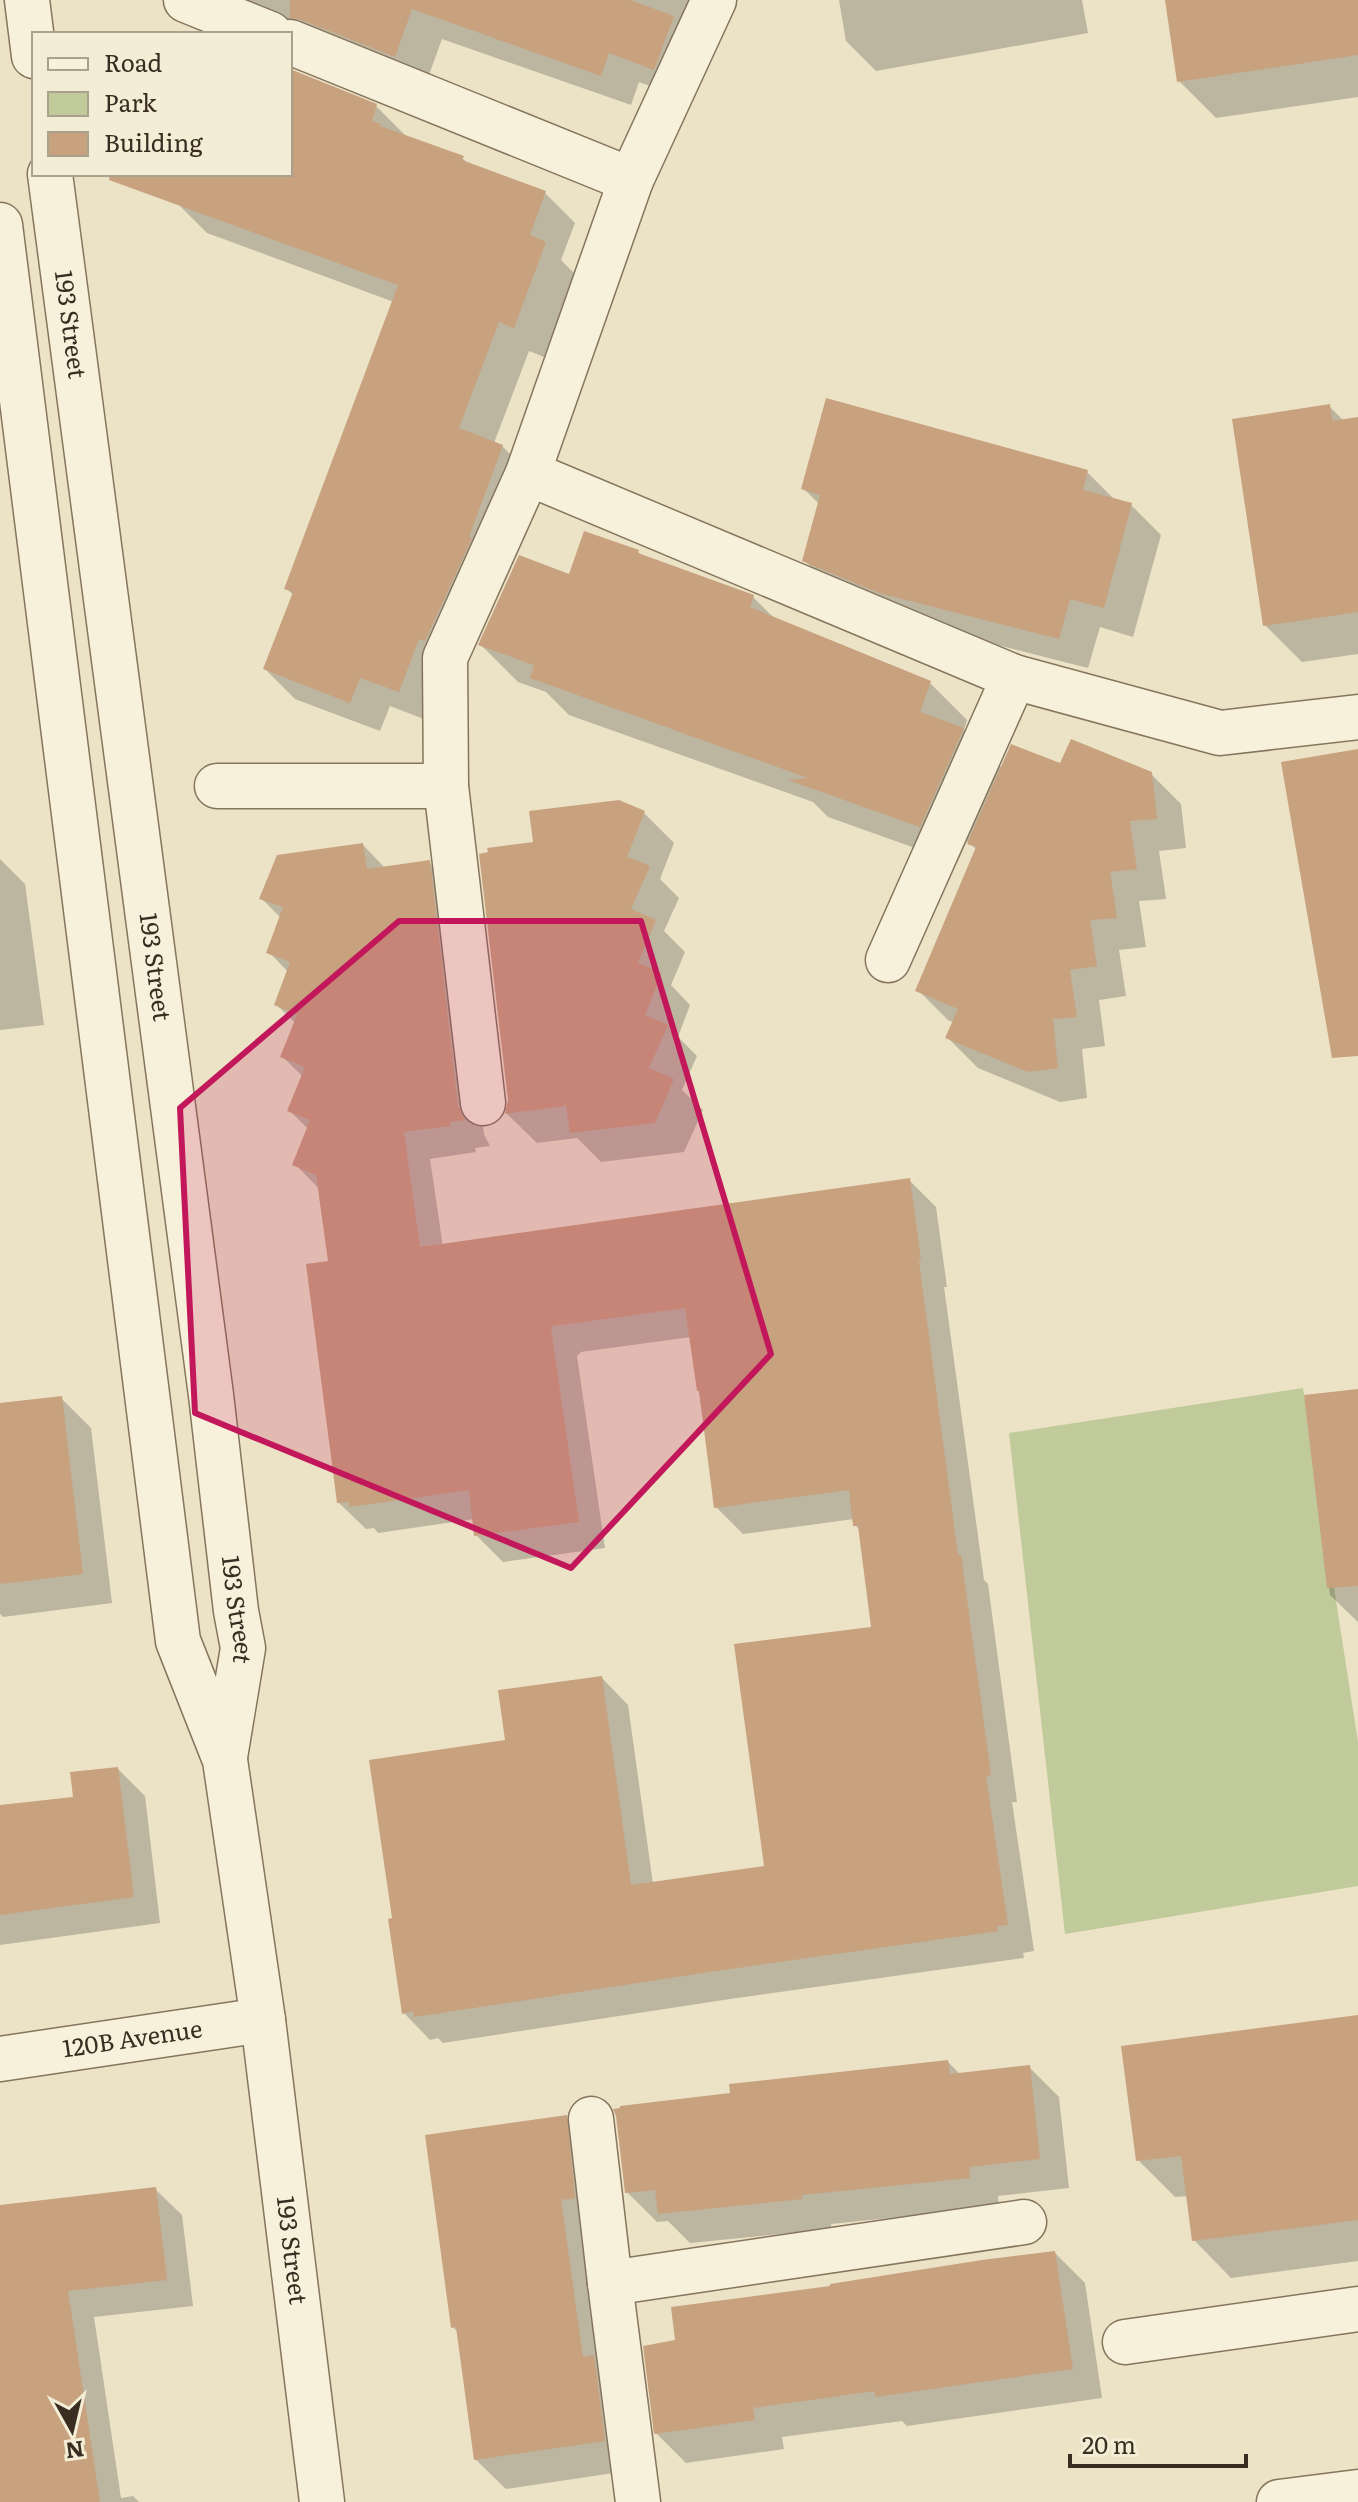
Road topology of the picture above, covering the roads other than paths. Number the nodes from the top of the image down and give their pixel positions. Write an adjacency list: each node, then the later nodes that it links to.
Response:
1 (27, 0): 5 (street)
2 (186, 0): 4 (street)
3 (714, 0): 8 (street)
4 (265, 32)
5 (32, 40)
6 (292, 43): 8 (street)
7 (50, 176): 17 (street, 193 Street)
8 (631, 180): 10 (street)
9 (0, 225): 17 (street, 193 Street)
10 (528, 473): 11 (street); 14 (street)
11 (1014, 677): 12 (street); 15 (street)
12 (1358, 717)
13 (217, 786): 14 (street)
14 (446, 786): 16 (street)
15 (888, 960)
16 (483, 1103)
17 (225, 1760): 18 (street, 193 Street)
18 (263, 2020): 19 (street, 120B Avenue); 26 (street, 193 Street)
19 (0, 2059)
20 (591, 2119): 22 (street)
21 (1024, 2222): 22 (street)
22 (610, 2283): 27 (street)
23 (1358, 2309): 24 (street)
24 (1125, 2342)
25 (1358, 2492): 28 (street)
26 (322, 2502)
27 (638, 2502)
28 (1279, 2502)

